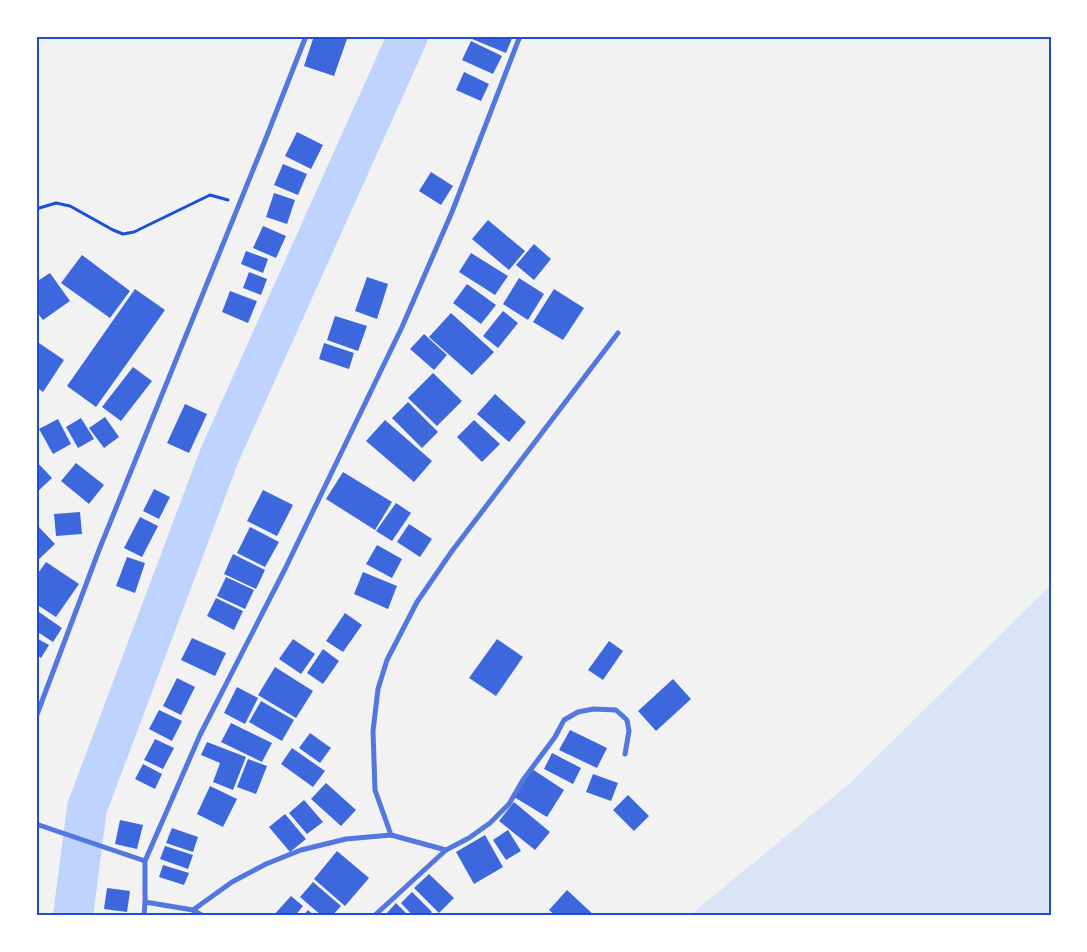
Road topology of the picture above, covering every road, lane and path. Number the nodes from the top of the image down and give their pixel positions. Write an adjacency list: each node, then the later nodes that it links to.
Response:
1 (306, 36): 6 (street)
2 (520, 36): 11 (street)
3 (216, 196): 4 (path)
4 (36, 209)
5 (618, 333): 9 (street)
6 (36, 717)
7 (625, 754): 10 (street)
8 (36, 824): 11 (street)
9 (391, 835): 10 (street); 13 (street)
10 (446, 850): 16 (street)
11 (145, 861): 12 (street)
12 (146, 902): 13 (street); 14 (street)
13 (193, 910): 15 (street)
14 (144, 916)
15 (203, 916)
16 (374, 916)

